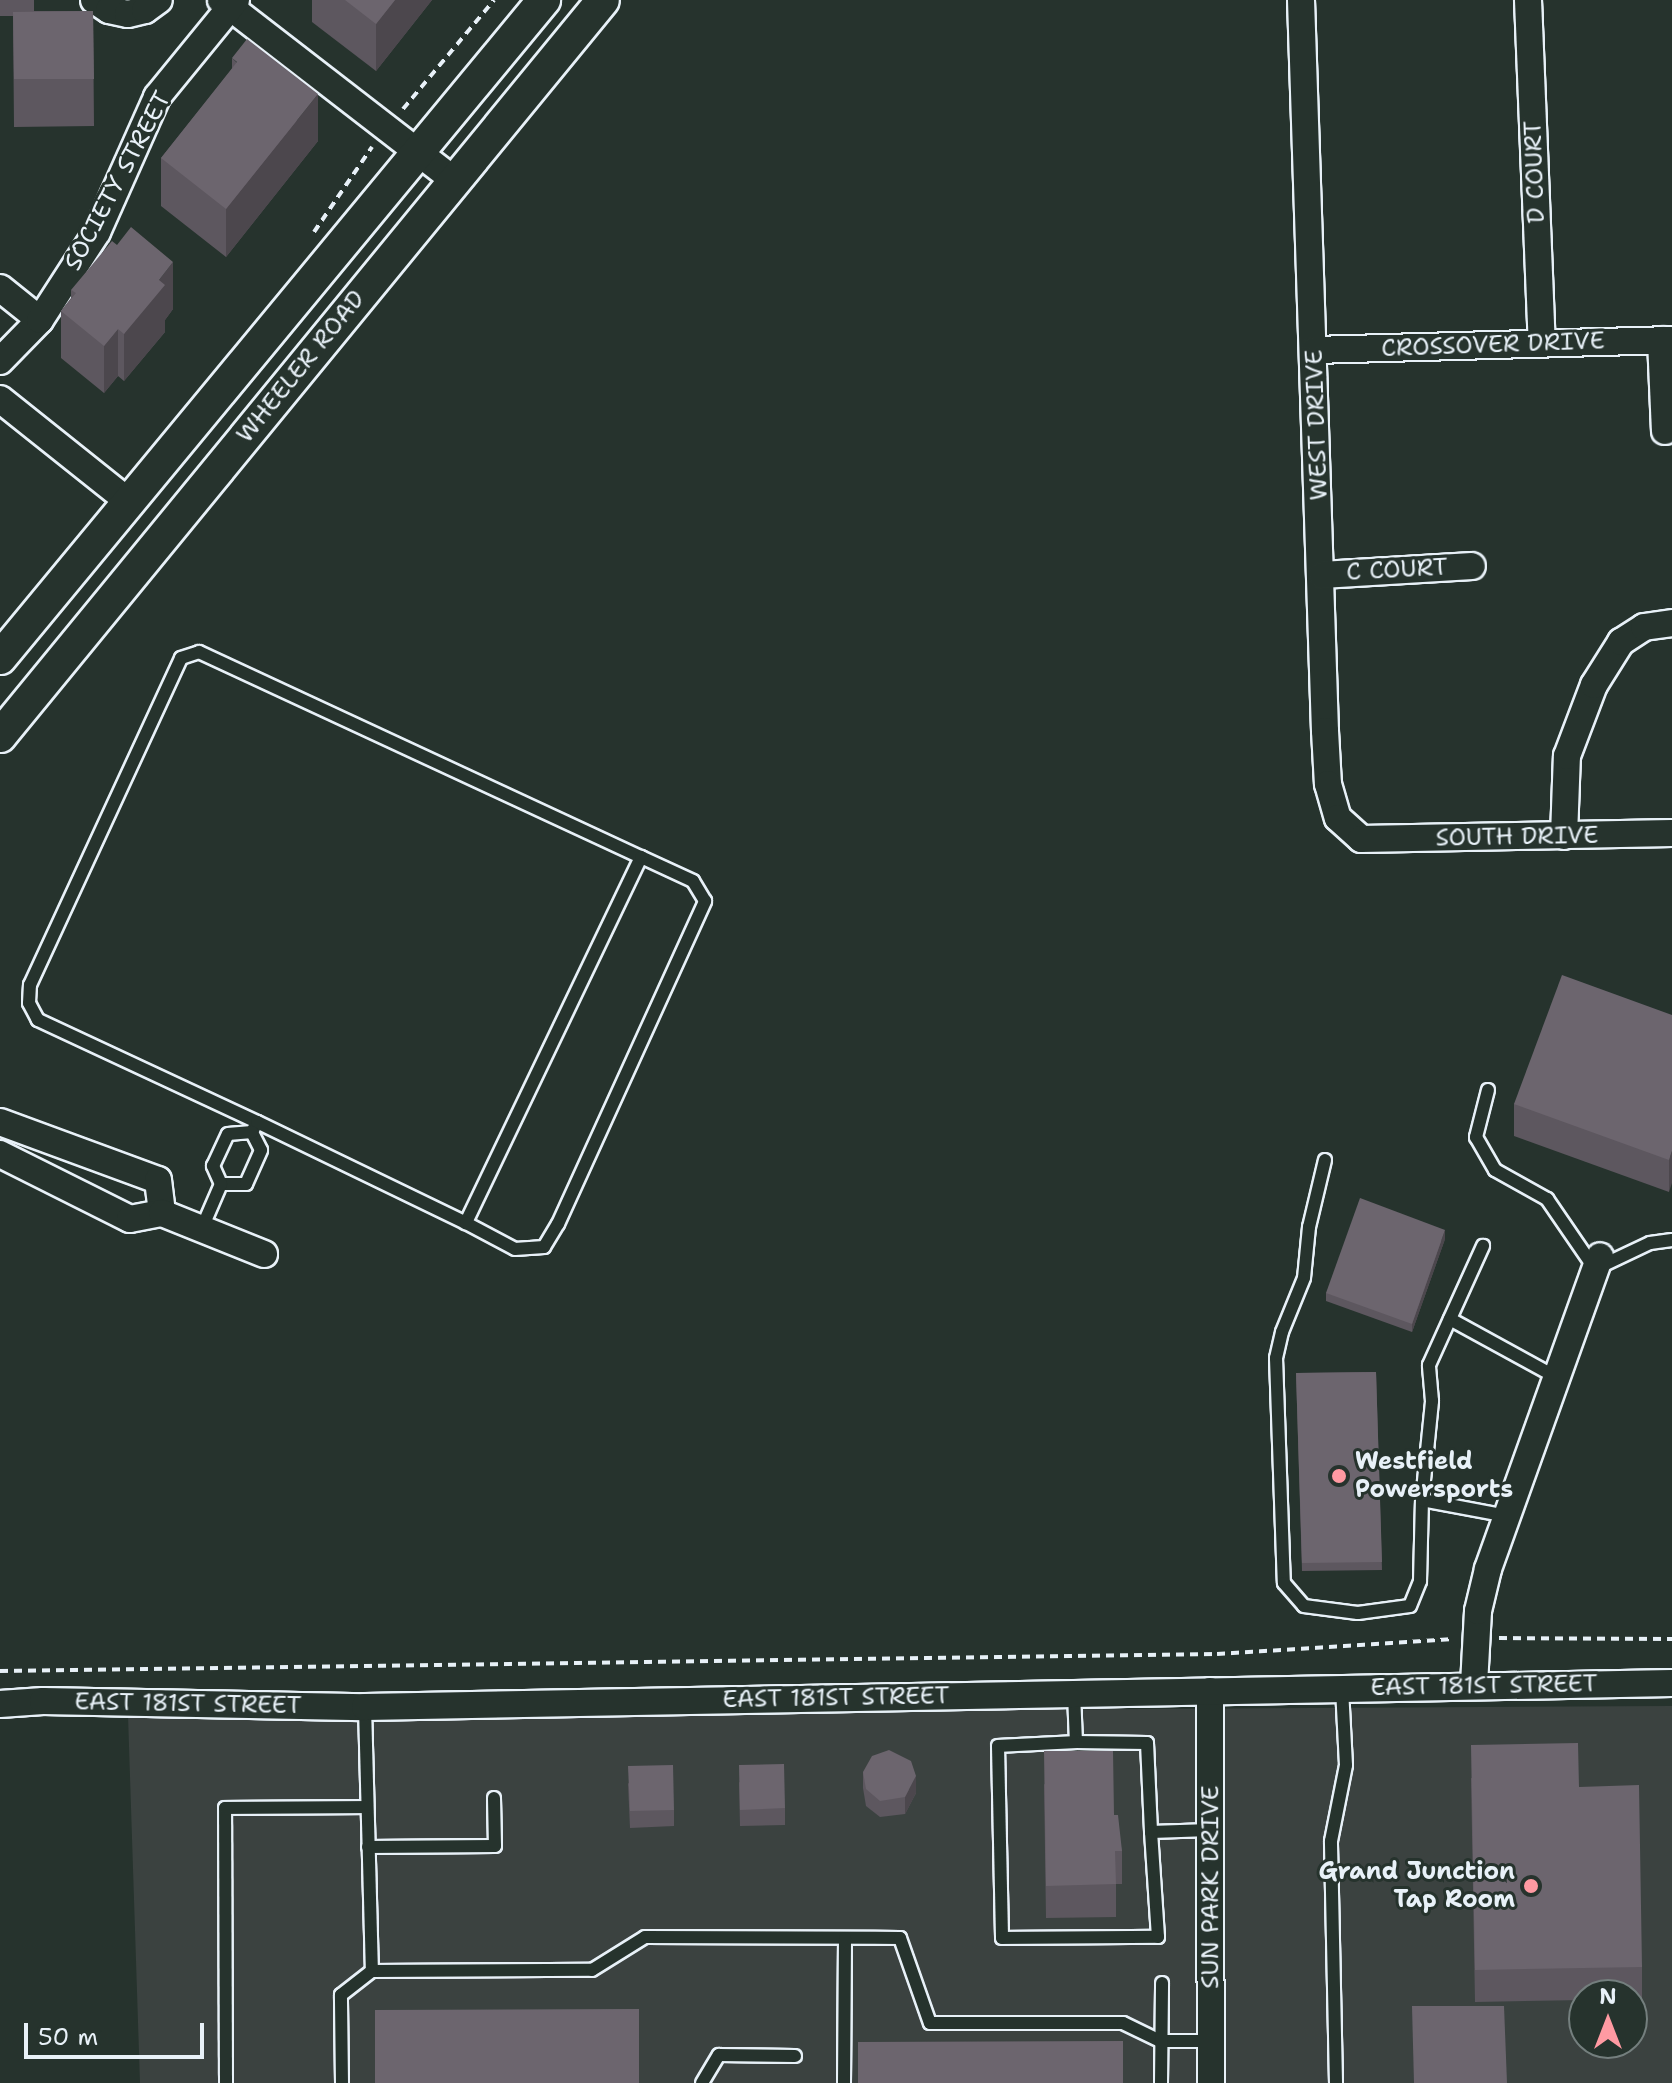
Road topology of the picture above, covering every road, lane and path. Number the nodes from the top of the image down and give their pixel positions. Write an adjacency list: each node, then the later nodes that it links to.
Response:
1 (94, 0): 2 (street)
2 (159, 0)
3 (544, 0): 8 (street, WHEELER ROAD)
4 (603, 0): 9 (street, WHEELER ROAD)
5 (1301, 0): 14 (street, WEST DRIVE)
6 (1528, 0): 13 (street, D COURT)
7 (229, 3): 8 (street); 11 (street, SOCIETY STREET)
8 (418, 153): 9 (street); 18 (street, WHEELER ROAD)
9 (454, 180): 23 (street, WHEELER ROAD)
10 (0, 288): 11 (street)
11 (40, 320): 15 (street, SOCIETY STREET)
12 (1666, 340): 13 (street, CROSSOVER DRIVE); 17 (street)
13 (1542, 344): 14 (street, CROSSOVER DRIVE)
14 (1314, 350): 20 (street, WEST DRIVE)
15 (0, 361)
16 (0, 399): 18 (street)
17 (1665, 431)
18 (129, 502): 22 (street, WHEELER ROAD)
19 (1472, 566): 20 (street, C COURT)
20 (1322, 575): 26 (street, WEST DRIVE)
21 (1672, 623): 25 (street)
22 (0, 658)
23 (0, 736)
24 (1672, 833): 25 (street, SOUTH DRIVE)
25 (1564, 836): 26 (street, SOUTH DRIVE)
26 (1361, 839)
27 (641, 857): 30 (lane); 35 (lane); 35 (lane)
28 (1488, 1090): 40 (lane)
29 (0, 1122): 34 (street)
30 (254, 1127): 33 (lane); 33 (lane); 35 (lane)
31 (0, 1154): 34 (street)
32 (1325, 1160): 43 (lane)
33 (221, 1184): 36 (lane)
34 (162, 1213): 36 (street)
35 (466, 1223)
36 (202, 1228): 39 (street)
37 (1672, 1240): 40 (lane)
38 (1483, 1246): 41 (lane)
39 (264, 1254)
40 (1597, 1262): 42 (street)
41 (1450, 1319): 42 (lane); 43 (lane)
42 (1556, 1377): 44 (street)
43 (1422, 1500): 44 (lane)
44 (1507, 1516): 45 (street)
45 (1477, 1637): 46 (path); 47 (path); 49 (street)
46 (1672, 1639)
47 (0, 1671)
48 (1672, 1683): 49 (street, EAST 181ST STREET)
49 (1474, 1685): 50 (street, EAST 181ST STREET)
50 (1342, 1688): 51 (street, EAST 181ST STREET); 73 (lane)
51 (1210, 1691): 52 (street, EAST 181ST STREET); 58 (street, SUN PARK DRIVE)
52 (1074, 1693): 54 (street, EAST 181ST STREET); 55 (lane)
53 (0, 1704): 54 (street, EAST 181ST STREET)
54 (365, 1707): 57 (lane)
55 (1076, 1742): 59 (lane); 59 (lane)
56 (494, 1798): 60 (lane)
57 (367, 1807): 60 (lane); 67 (lane)
58 (1210, 1830): 59 (lane); 65 (street, SUN PARK DRIVE)
59 (1151, 1832)
60 (368, 1847): 62 (lane)
61 (845, 1938): 62 (lane); 64 (lane); 70 (lane)
62 (372, 1971): 68 (lane)
63 (1162, 1983): 64 (lane)
64 (1160, 2041): 65 (lane); 71 (lane)
65 (1211, 2041): 72 (street, SUN PARK DRIVE)
66 (795, 2056): 69 (lane)
67 (226, 2083)
68 (342, 2083)
69 (702, 2083)
70 (844, 2083)
71 (1161, 2083)
72 (1211, 2083)
73 (1336, 2083)

